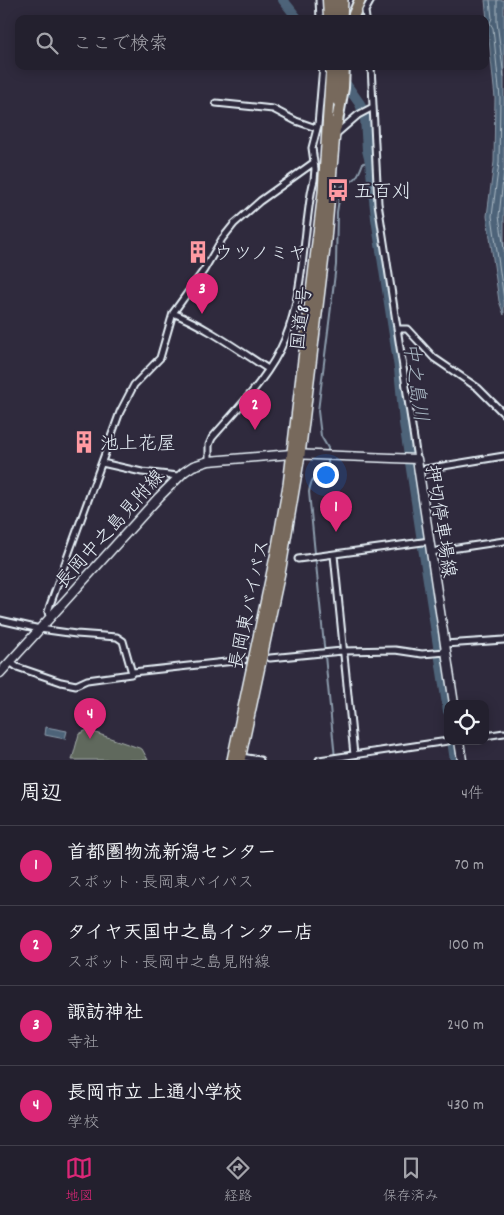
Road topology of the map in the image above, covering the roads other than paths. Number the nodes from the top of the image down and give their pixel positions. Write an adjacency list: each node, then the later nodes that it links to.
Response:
1 (319, 0): 7 (street)
2 (328, 0): 8 (highway)
3 (335, 0): 9 (highway)
4 (343, 0): 10 (highway)
5 (360, 0): 11 (highway)
6 (372, 0): 12 (street)
7 (320, 15)
8 (330, 15)
9 (334, 15)
10 (342, 15)
11 (354, 15)
12 (366, 15)
13 (323, 70): 19 (street)
14 (331, 70): 23 (highway, 国道8号)
15 (343, 70): 20 (highway)
16 (371, 70): 18 (street)
17 (216, 103): 19 (street)
18 (373, 107): 20 (street); 25 (street)
19 (316, 128): 21 (street)
20 (335, 131): 28 (highway, 国道8号)
21 (313, 163): 22 (street); 24 (street)
22 (305, 241): 23 (street); 26 (street)
23 (317, 242): 28 (highway, 国道8号)
24 (172, 313): 26 (street); 32 (street)
25 (398, 329): 27 (street); 30 (street)
26 (268, 369): 31 (street)
27 (504, 414)
28 (296, 454): 30 (main road, 押切停車場線); 31 (main road, 長岡中之島見附線); 57 (highway, 長岡東バイパス)
29 (504, 456): 33 (street)
30 (417, 459): 33 (main road, 押切停車場線)
31 (209, 461): 34 (main road, 長岡中之島見附線)
32 (102, 463): 34 (street); 40 (street)
33 (420, 470): 35 (main road, 押切停車場線)
34 (178, 476): 40 (main road, 長岡中之島見附線)
35 (430, 541): 37 (main road, 押切停車場線); 38 (street)
36 (504, 541): 37 (street)
37 (431, 552): 44 (main road, 押切停車場線)
38 (334, 555): 39 (street); 45 (street)
39 (298, 559)
40 (50, 618): 42 (main road, 長岡中之島見附線)
41 (0, 620): 42 (street)
42 (40, 629): 48 (main road, 長岡中之島見附線); 50 (street)
43 (504, 640): 44 (street)
44 (446, 648): 45 (street); 51 (main road, 押切停車場線)
45 (342, 651): 46 (street); 56 (street)
46 (270, 658)
47 (244, 660): 50 (street)
48 (10, 662): 49 (main road, 長岡中之島見附線); 50 (street)
49 (0, 673)
50 (132, 673)
51 (453, 700)
52 (504, 733): 53 (street)
53 (489, 735)
54 (444, 741): 56 (street)
55 (460, 745): 60 (main road)
56 (354, 755): 59 (street)
57 (238, 759): 58 (street)
58 (260, 760)
59 (319, 760)
60 (462, 760)

